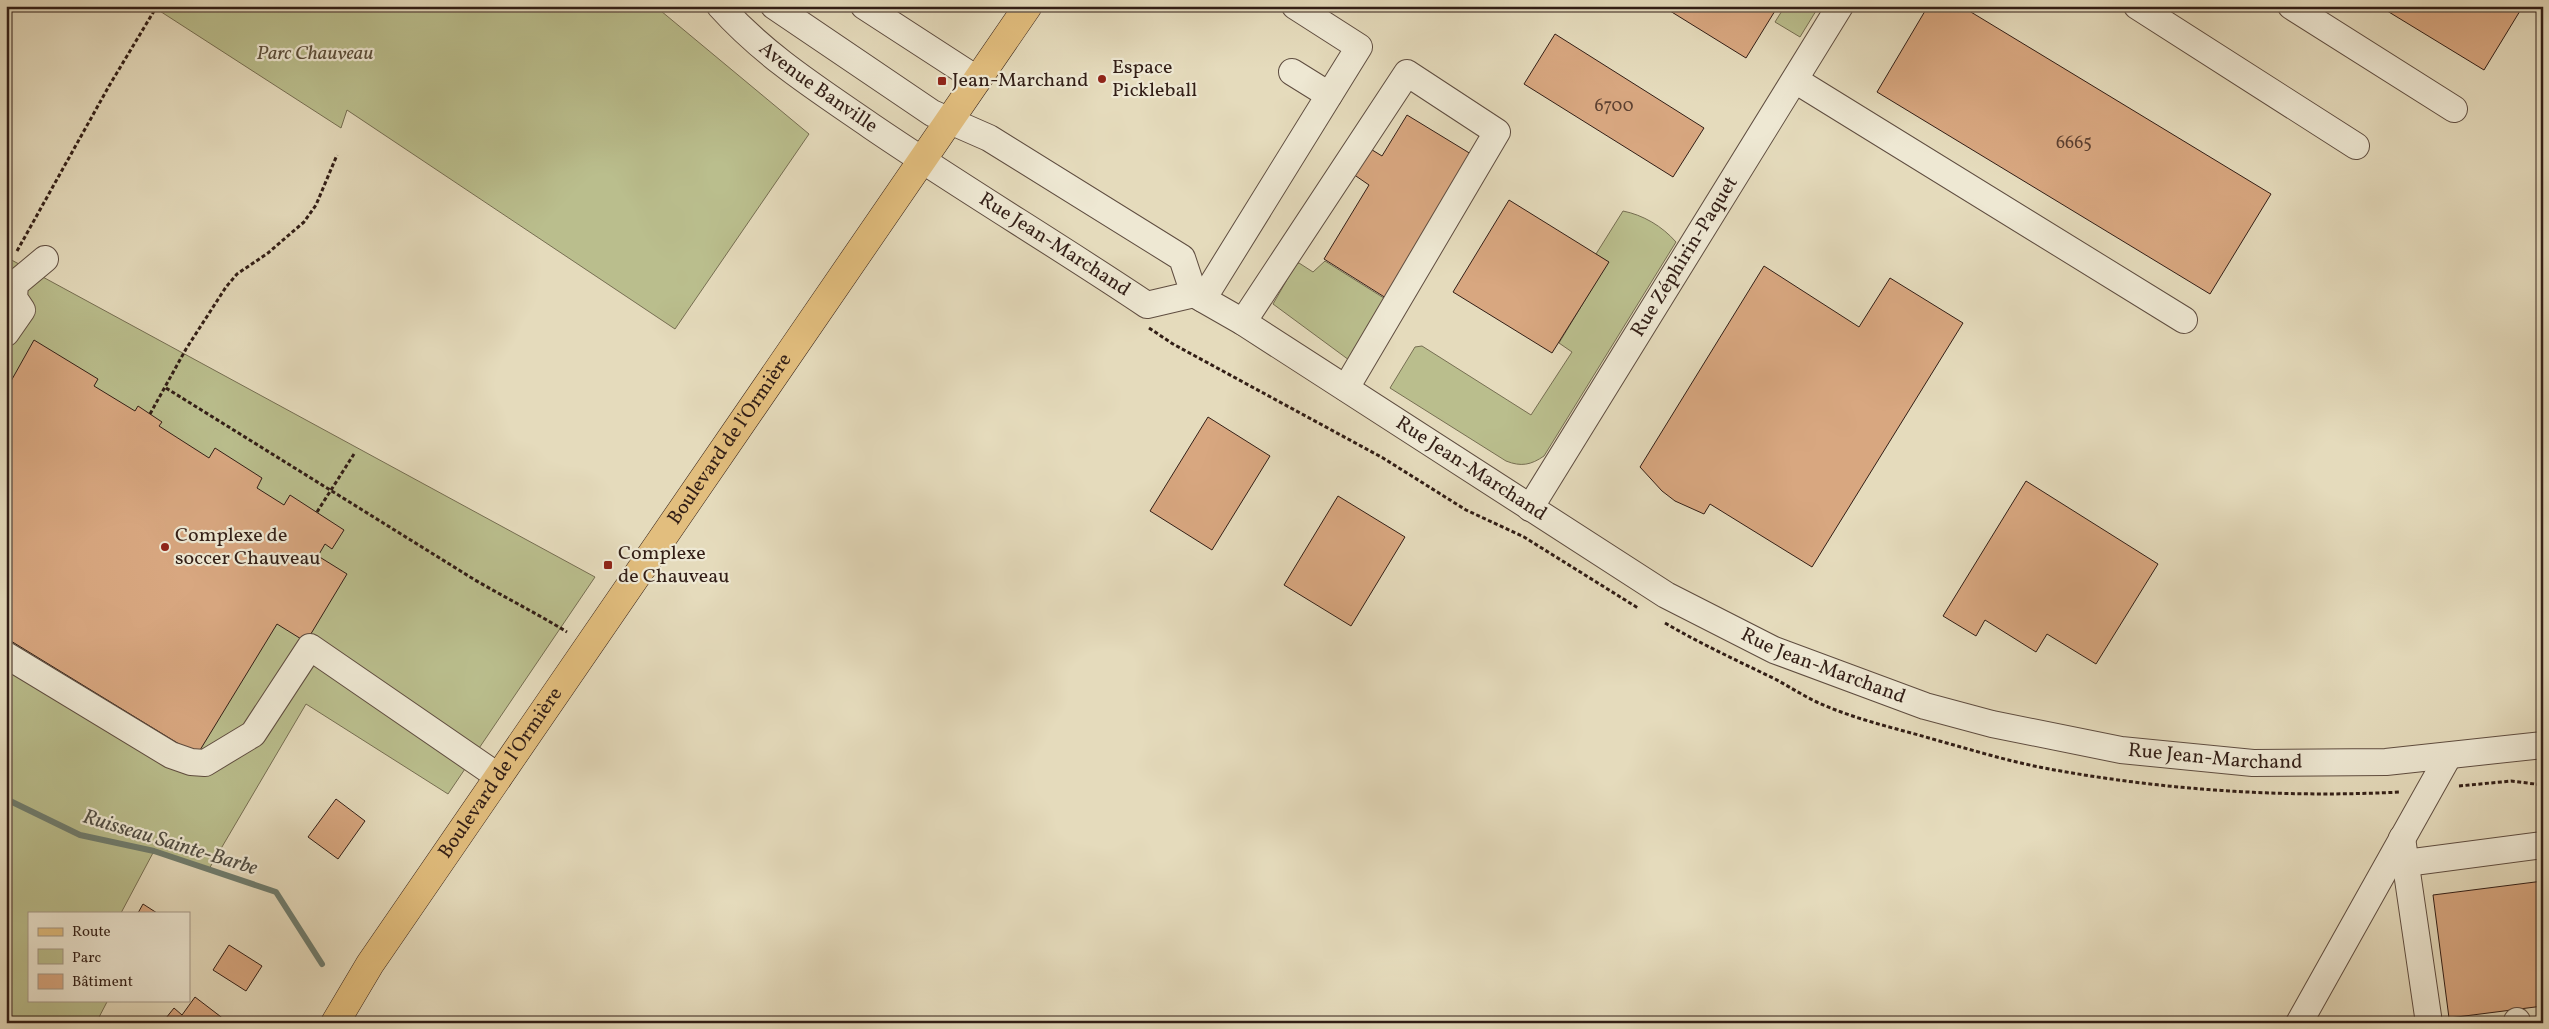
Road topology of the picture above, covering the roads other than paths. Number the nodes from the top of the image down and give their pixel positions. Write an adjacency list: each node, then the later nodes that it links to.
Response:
1 (720, 6): 16 (street, Avenue Banville)
2 (774, 6): 14 (street, Avenue Banville)
3 (864, 6): 10 (street)
4 (1028, 6): 10 (main road, Boulevard de l'Ormière)
5 (1295, 6): 12 (street)
6 (1840, 6): 11 (street, Rue Zéphirin-Paquet)
7 (2137, 6): 15 (street)
8 (2291, 6): 13 (street)
9 (1292, 72): 12 (street)
10 (978, 80): 14 (main road, Boulevard de l'Ormière)
11 (1795, 80): 19 (street); 23 (street, Rue Zéphirin-Paquet)
12 (1329, 95): 18 (street)
13 (2454, 110)
14 (949, 122): 16 (main road, Boulevard de l'Ormière); 18 (street)
15 (2356, 146)
16 (922, 160): 18 (street, Rue Jean-Marchand); 27 (main road, Boulevard de l'Ormière)
17 (45, 259): 21 (street)
18 (1198, 296): 20 (street, Rue Jean-Marchand)
19 (2184, 320)
20 (1243, 322): 22 (street, Rue Jean-Marchand); 22 (street)
21 (6, 333)
22 (1346, 388): 23 (street, Rue Jean-Marchand)
23 (1530, 508): 26 (street, Rue Jean-Marchand)
24 (6, 655): 27 (street)
25 (2543, 745): 26 (street, Rue Jean-Marchand)
26 (2448, 757): 29 (street)
27 (499, 777): 30 (main road, Boulevard de l'Ormière)
28 (2543, 844): 29 (street)
29 (2404, 850): 31 (street); 32 (street)
30 (335, 1023)
31 (2299, 1023)
32 (2429, 1023)

